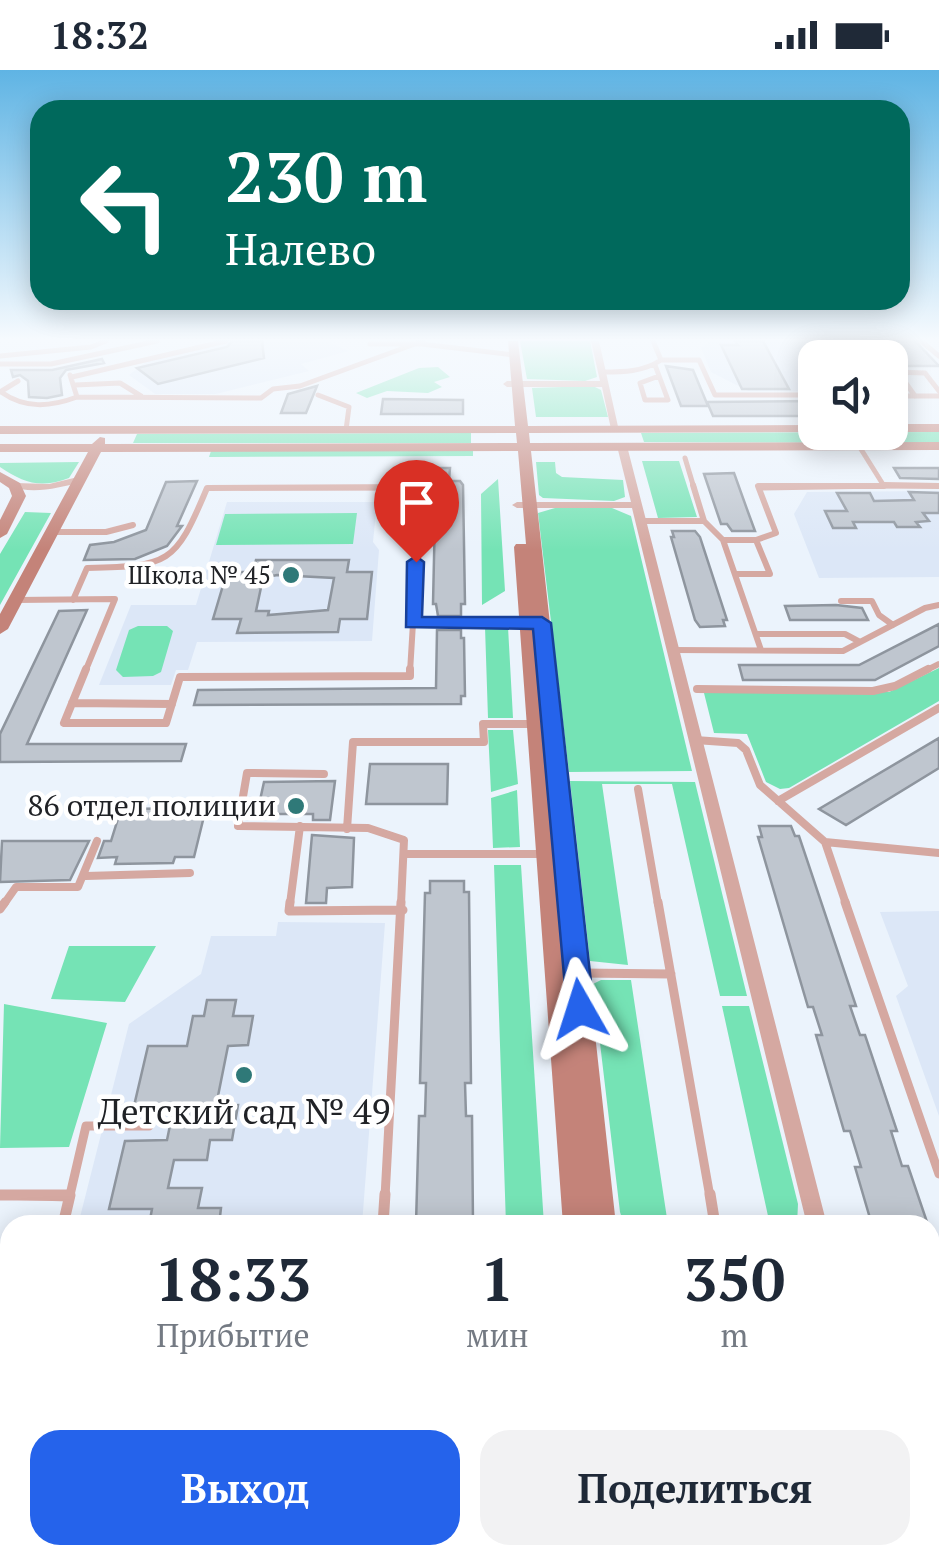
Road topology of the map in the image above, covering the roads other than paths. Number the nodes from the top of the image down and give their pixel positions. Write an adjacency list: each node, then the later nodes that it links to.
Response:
1 (349, 411): 10 (lane)
2 (514, 411): 12 (street)
3 (612, 411): 13 (street)
4 (908, 428): 5 (street)
5 (939, 428)
6 (0, 430): 7 (street)
7 (48, 430): 8 (street); 15 (street)
8 (86, 430): 9 (street); 18 (street)
9 (105, 430): 10 (street); 19 (street)
10 (346, 430): 12 (street)
11 (798, 430): 13 (street)
12 (517, 438): 13 (street); 19 (street); 28 (street)
13 (619, 438): 14 (street); 29 (street)
14 (798, 444)
15 (0, 446): 18 (street)
16 (908, 446): 17 (street)
17 (939, 446)
18 (77, 447): 19 (street)
19 (96, 447): 23 (street)
20 (861, 450): 24 (lane)
21 (685, 458): 30 (lane)
22 (0, 476): 26 (street)
23 (78, 480): 26 (street); 27 (street)
24 (884, 486): 25 (lane); 35 (lane)
25 (939, 486)
26 (17, 493): 27 (street); 33 (street)
27 (67, 501): 32 (street)
28 (524, 504): 29 (street); 42 (street)
29 (639, 513): 30 (lane); 47 (street)
30 (704, 520): 34 (lane)
31 (133, 525): 32 (lane)
32 (51, 532): 37 (street)
33 (0, 534)
34 (723, 540): 35 (lane); 36 (lane)
35 (756, 540): 36 (lane)
36 (736, 574): 45 (lane)
37 (16, 600): 38 (lane); 44 (street)
38 (73, 600): 41 (lane); 51 (lane)
39 (840, 601): 43 (lane)
40 (939, 605): 43 (lane)
41 (413, 623): 42 (lane); 52 (lane)
42 (534, 623): 54 (street)
43 (893, 625): 46 (lane)
44 (0, 629)
45 (756, 634): 46 (lane); 48 (lane)
46 (860, 642): 48 (lane)
47 (673, 650): 48 (lane); 55 (street)
48 (762, 650)
49 (939, 664): 50 (lane)
50 (697, 689)
51 (72, 703): 52 (lane); 52 (lane)
52 (172, 704)
53 (939, 708): 58 (lane)
54 (544, 723): 60 (lane); 65 (street)
55 (695, 740): 58 (lane); 81 (street)
56 (324, 774): 59 (lane)
57 (638, 789): 71 (lane)
58 (778, 801): 62 (lane)
59 (300, 826): 60 (lane); 69 (lane)
60 (347, 829): 64 (lane)
61 (97, 840): 67 (lane)
62 (825, 842): 63 (lane); 73 (lane)
63 (939, 853)
64 (405, 854): 65 (lane); 69 (lane)
65 (556, 854): 70 (street)
66 (190, 873): 67 (lane)
67 (86, 876): 68 (lane)
68 (0, 909)
69 (402, 910): 77 (lane)
70 (567, 973): 71 (lane); 78 (street); 79 (street)
71 (671, 974): 80 (lane)
72 (149, 1126): 75 (lane)
73 (939, 1174)
74 (0, 1195): 75 (lane)
75 (70, 1195): 76 (lane)
76 (65, 1215)
77 (384, 1215)
78 (577, 1215)
79 (601, 1215)
80 (713, 1215)
81 (814, 1215)

